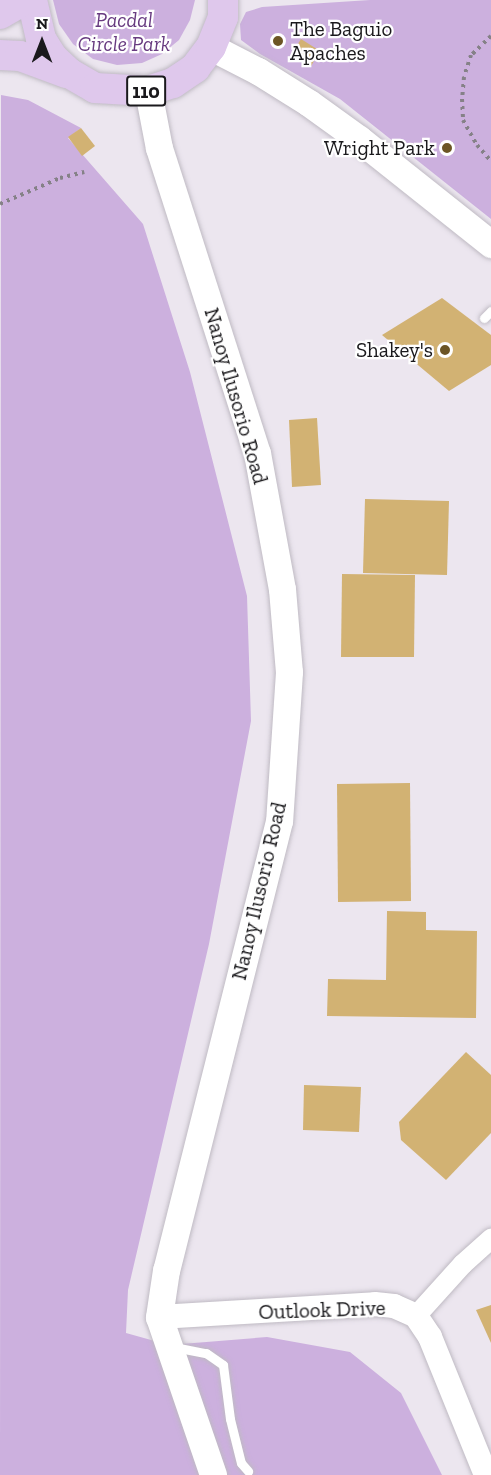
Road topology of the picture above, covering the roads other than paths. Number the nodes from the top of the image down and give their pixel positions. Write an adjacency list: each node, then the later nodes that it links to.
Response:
1 (24, 0): 4 (main road)
2 (32, 0): 7 (main road, 110)
3 (224, 0): 5 (main road, 110)
4 (0, 14)
5 (211, 47): 8 (main road, 110); 9 (main road)
6 (0, 55): 7 (main road, 110)
7 (69, 73): 8 (main road, 110)
8 (148, 92): 12 (main road, Nanoy Ilusorio Road)
9 (491, 244)
10 (491, 1239): 11 (street)
11 (417, 1316): 12 (street, Outlook Drive); 16 (street, Outlook Drive)
12 (159, 1317): 13 (main road, Nanoy Ilusorio Road)
13 (169, 1345): 14 (lane); 15 (main road, Nanoy Ilusorio Road)
14 (248, 1471)
15 (213, 1475)
16 (486, 1475)

